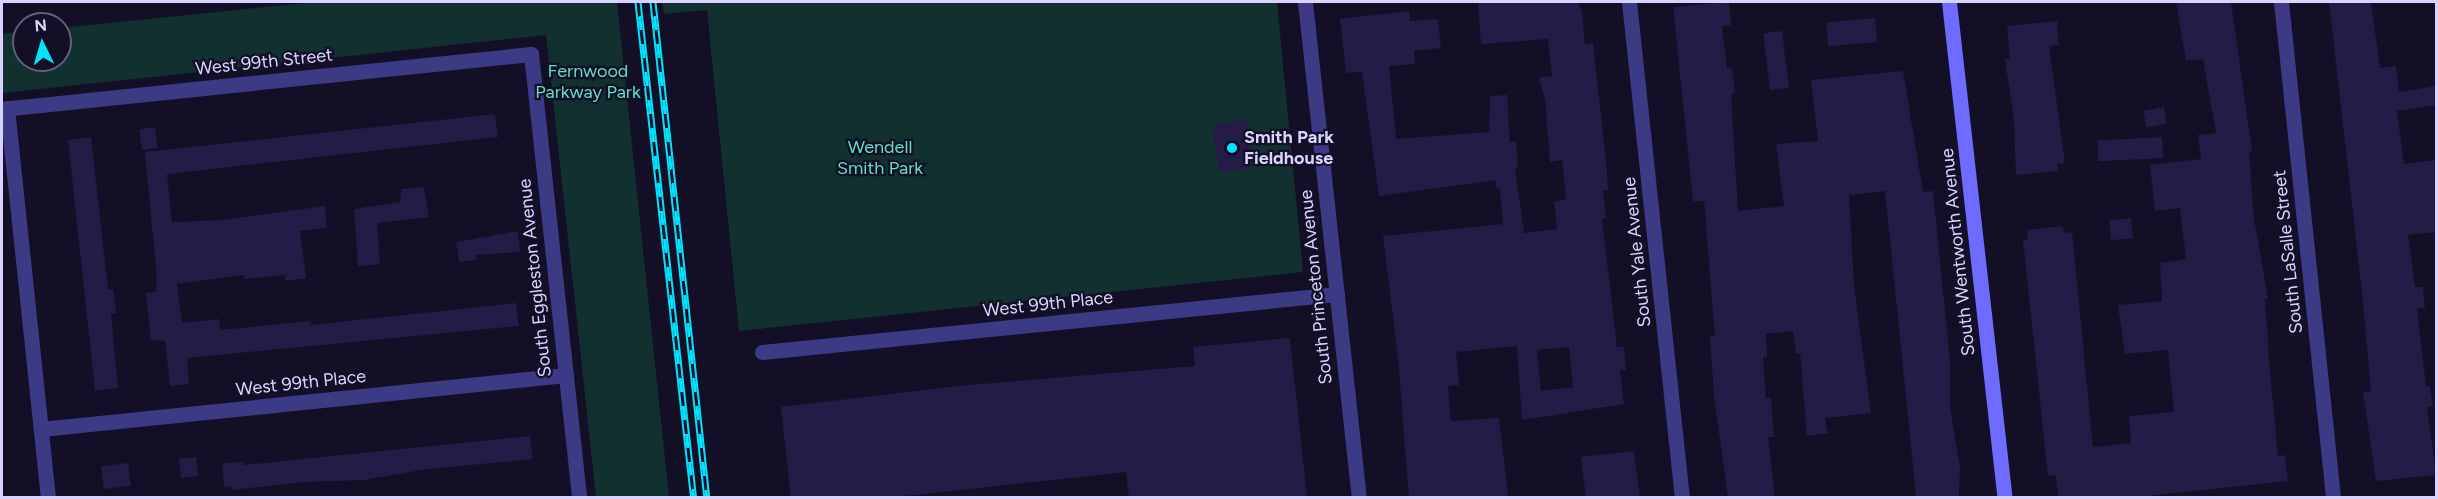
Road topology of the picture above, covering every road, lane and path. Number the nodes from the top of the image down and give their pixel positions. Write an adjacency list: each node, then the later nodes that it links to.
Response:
1 (1305, 2): 7 (street, South Princeton Avenue)
2 (1629, 2): 14 (street, South Yale Avenue)
3 (1949, 2): 15 (street, South Wentworth Avenue)
4 (2281, 2): 16 (street, South LaSalle Street)
5 (531, 54): 6 (street, West 99th Street); 9 (street, South Eggleston Avenue)
6 (4, 109): 10 (street)
7 (1337, 294): 8 (street, West 99th Place); 13 (street, South Princeton Avenue)
8 (762, 352)
9 (566, 375): 10 (street, West 99th Place); 12 (street, South Eggleston Avenue)
10 (41, 429): 11 (street)
11 (48, 498)
12 (579, 498)
13 (1359, 498)
14 (1682, 498)
15 (2005, 498)
16 (2333, 498)

